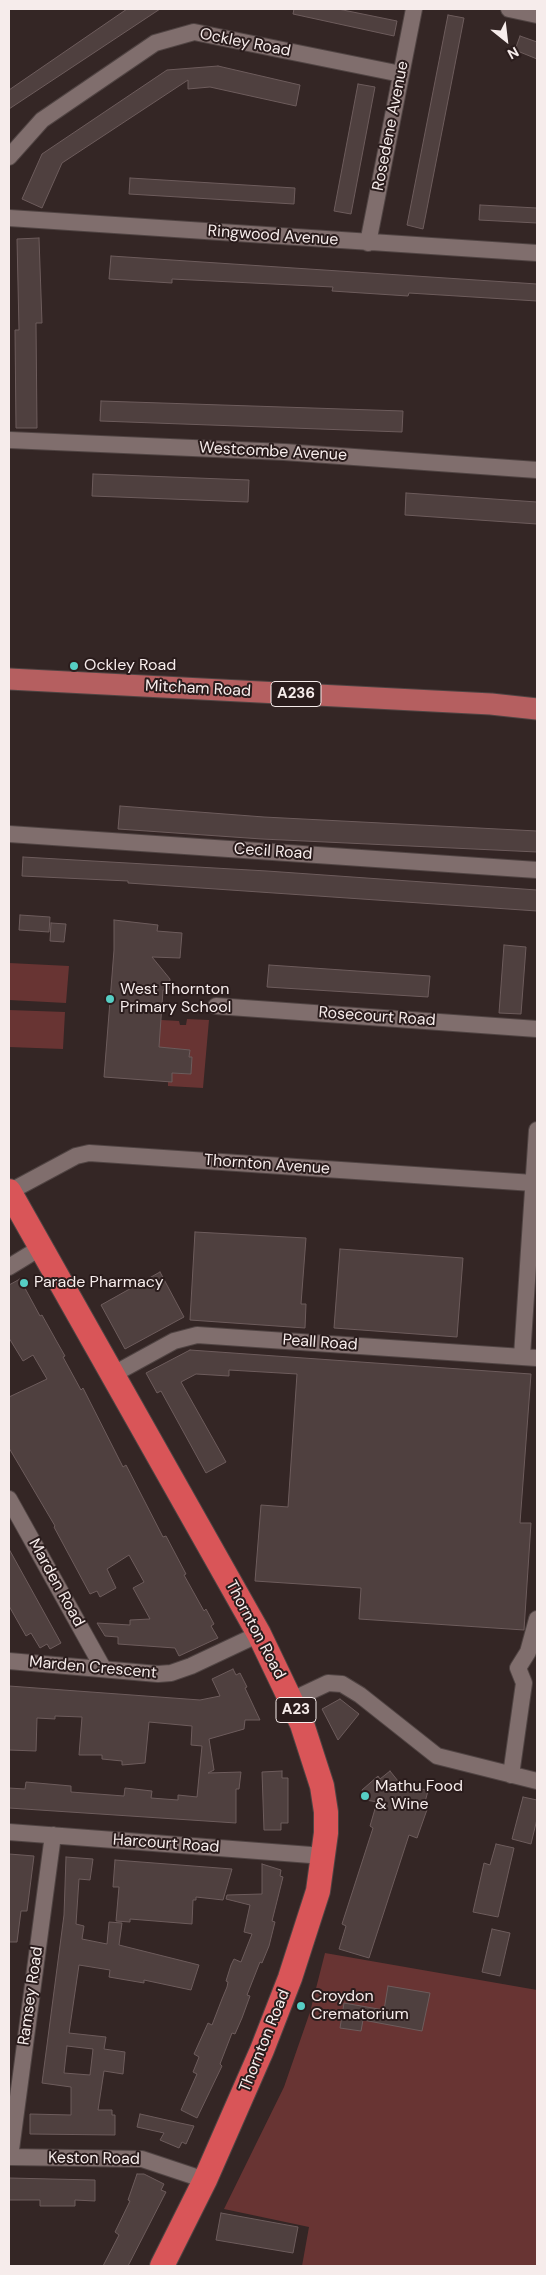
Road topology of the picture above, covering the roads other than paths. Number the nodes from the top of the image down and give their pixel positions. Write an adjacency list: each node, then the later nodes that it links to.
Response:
1 (414, 9): 4 (street, Rosedene Avenue)
2 (509, 9): 3 (street)
3 (537, 15)
4 (402, 74): 5 (street, Ockley Road); 7 (street, Rosedene Avenue)
5 (9, 157)
6 (9, 218): 7 (street, Ringwood Avenue)
7 (368, 243): 8 (street, Ringwood Avenue)
8 (537, 253)
9 (9, 440): 10 (street, Westcombe Avenue)
10 (537, 470)
11 (9, 679): 12 (main road, Mitcham Road / A236)
12 (537, 709)
13 (9, 834): 14 (street, Cecil Road)
14 (537, 870)
15 (216, 1006): 16 (street, Rosecourt Road)
16 (537, 1029)
17 (537, 1130): 18 (street)
18 (534, 1191): 19 (street, Thornton Avenue); 22 (street)
19 (9, 1192): 20 (highway, Thornton Road / A23)
20 (40, 1248): 21 (street); 23 (highway, Thornton Road / A23)
21 (9, 1267)
22 (530, 1357): 23 (street, Peall Road)
23 (112, 1375): 26 (highway, Thornton Road / A23)
24 (9, 1499): 28 (street, Marden Road)
25 (537, 1619): 30 (street)
26 (259, 1634): 28 (street, Marden Crescent); 29 (highway, Thornton Road / A23)
27 (9, 1661): 28 (street, Marden Crescent)
28 (103, 1668)
29 (292, 1700): 30 (street); 34 (highway, Thornton Road / A23)
30 (511, 1775): 31 (street)
31 (537, 1781)
32 (9, 1832): 33 (street, Harcourt Road)
33 (53, 1835): 34 (street, Harcourt Road); 35 (street, Ramsey Road)
34 (324, 1856): 36 (highway, Thornton Road / A23)
35 (9, 2158): 36 (street, Keston Road)
36 (205, 2180): 37 (highway, Thornton Road / A23)
37 (162, 2266)

